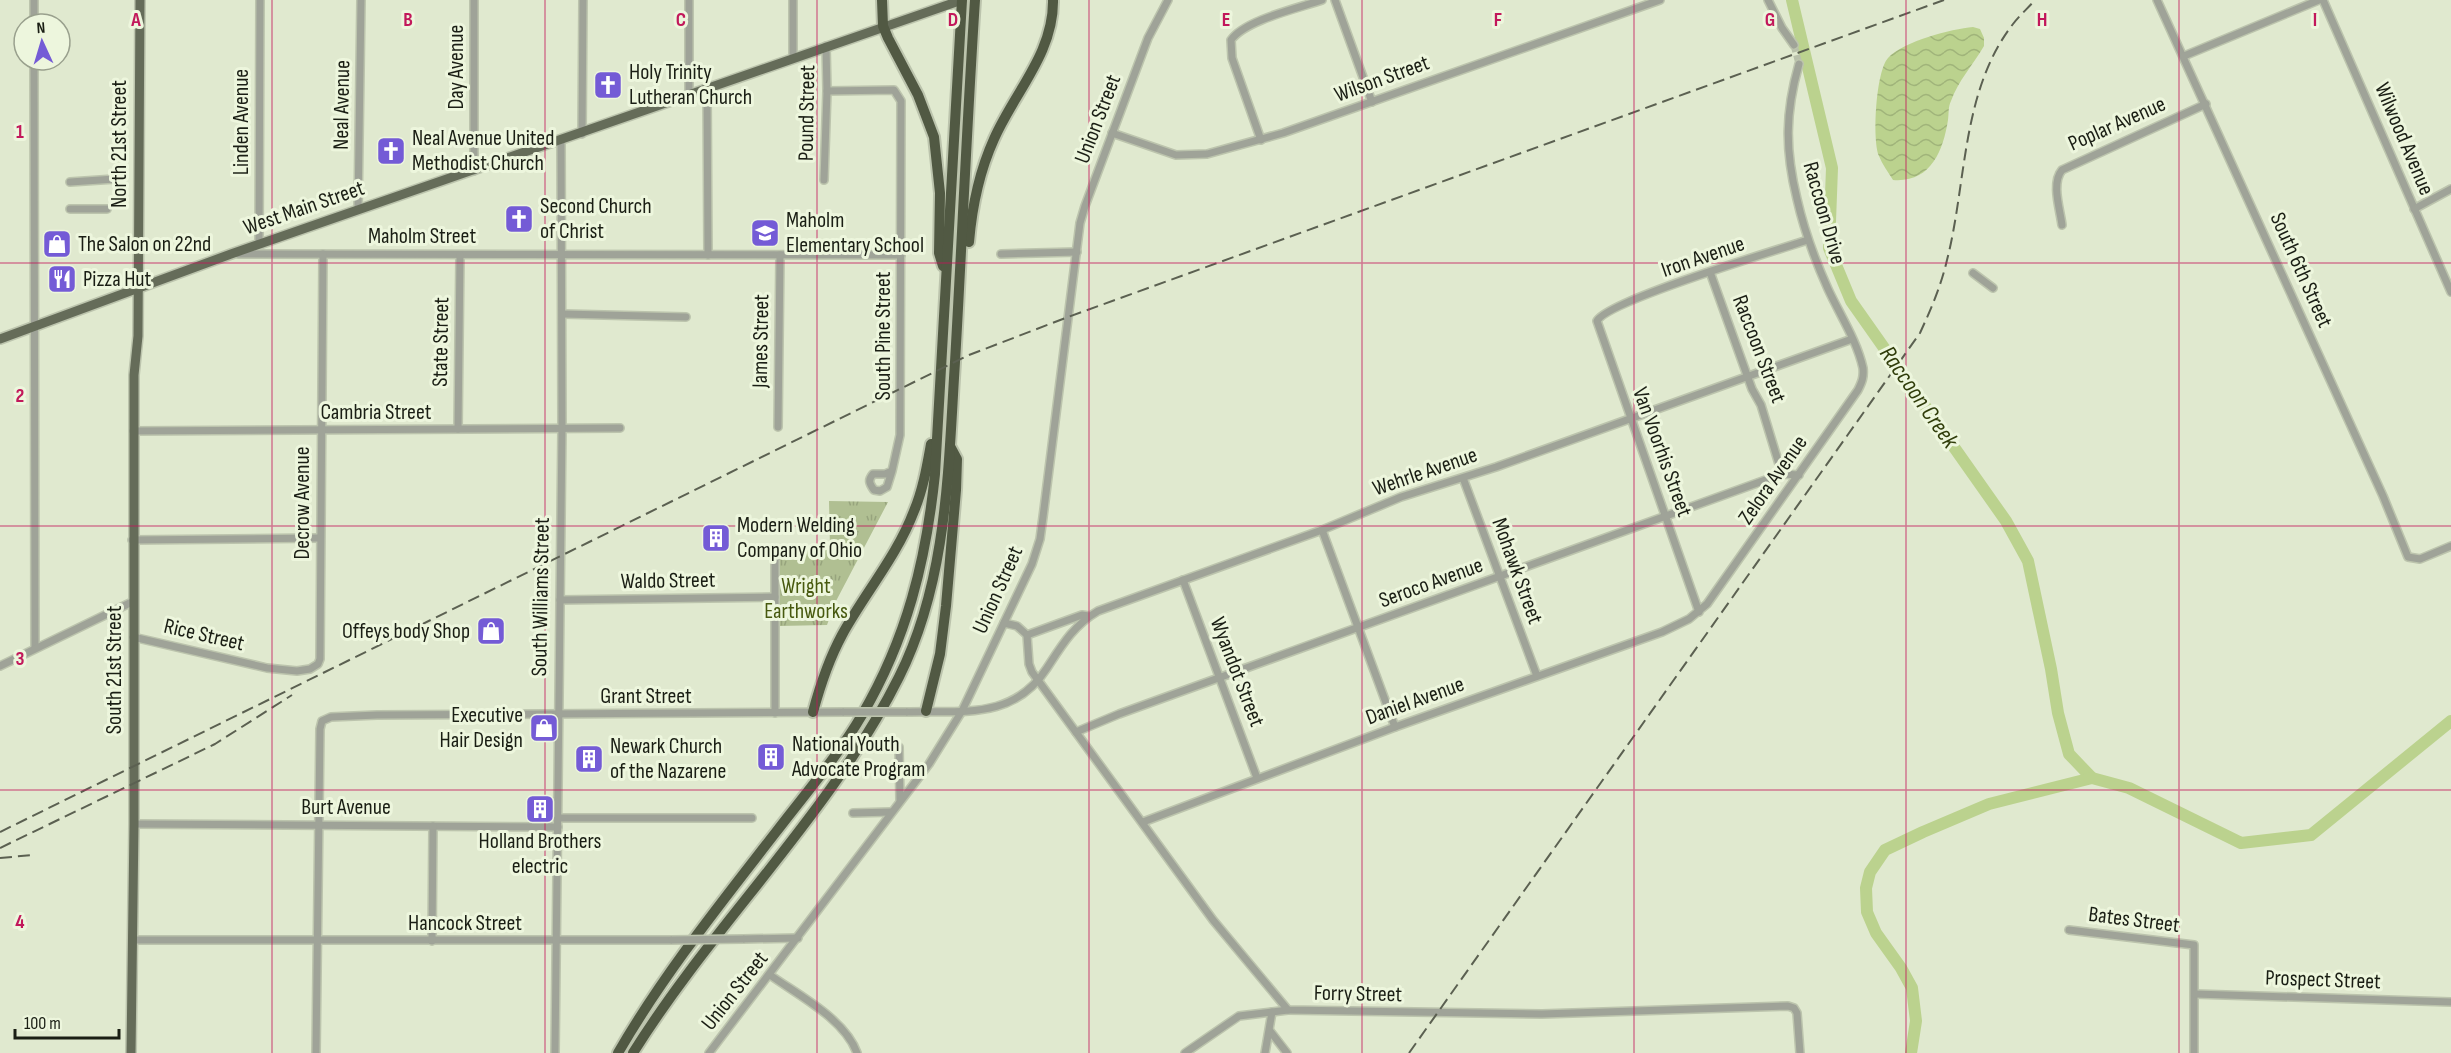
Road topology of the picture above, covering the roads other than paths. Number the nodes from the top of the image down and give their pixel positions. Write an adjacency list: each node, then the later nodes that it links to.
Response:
1 (140, 0): 60 (main road, North 21st Street)
2 (260, 0): 46 (street, Linden Avenue)
3 (361, 0): 43 (street, Neal Avenue)
4 (474, 0): 35 (street, Day Avenue)
5 (583, 0): 32 (street)
6 (689, 0): 28 (street)
7 (793, 0): 23 (street)
8 (882, 0): 19 (highway)
9 (962, 0): 19 (main road, West Main Street); 59 (highway)
10 (975, 0): 56 (highway)
11 (1053, 0): 56 (highway)
12 (1168, 0): 31 (street, Union Street)
13 (1322, 0): 33 (street)
14 (1335, 0): 29 (street)
15 (1660, 0): 29 (street, Wilson Street)
16 (1768, 0): 20 (street)
17 (2157, 0): 22 (street, South 6th Street)
18 (2321, 0): 22 (street); 40 (street, Wilwood Avenue)
19 (883, 26): 21 (main road, West Main Street); 59 (highway)
20 (1794, 45)
21 (826, 46): 23 (main road, West Main Street); 27 (street, Pound Street)
22 (2184, 56): 30 (street, South 6th Street)
23 (793, 58): 26 (main road, West Main Street)
24 (1799, 64): 45 (street, Raccoon Drive)
25 (34, 72): 66 (street)
26 (707, 89): 28 (main road, West Main Street); 53 (street)
27 (827, 91): 37 (street, Pound Street); 55 (street, South Pine Street)
28 (689, 96): 32 (main road, West Main Street)
29 (1372, 102): 33 (street, Wilson Street)
30 (2206, 104): 44 (street, Poplar Avenue); 88 (street, South 6th Street)
31 (1112, 133): 33 (street, Wilson Street); 47 (street, Union Street)
32 (582, 134): 34 (main road, West Main Street)
33 (1261, 140)
34 (561, 141): 35 (main road, West Main Street); 52 (street, South Williams Street)
35 (474, 171): 43 (main road, West Main Street)
36 (115, 179): 38 (street)
37 (824, 180)
38 (70, 182)
39 (2451, 189): 40 (street)
40 (2414, 208): 62 (street, Wilwood Avenue)
41 (70, 209): 42 (street)
42 (107, 209)
43 (358, 210): 46 (main road, West Main Street)
44 (2062, 225)
45 (1808, 240): 57 (street, Iron Avenue); 68 (street, Raccoon Drive)
46 (259, 244): 48 (main road, West Main Street)
47 (1077, 252): 50 (street); 97 (street, Union Street)
48 (231, 254): 49 (street, Maholm Street); 60 (main road, West Main Street)
49 (322, 254): 51 (street, Maholm Street); 77 (street, Decrow Avenue)
50 (1001, 254)
51 (460, 255): 52 (street, Maholm Street); 76 (street, State Street)
52 (562, 255): 53 (street, Maholm Street); 64 (street, South Williams Street)
53 (708, 255): 54 (street, Maholm Street)
54 (780, 255): 55 (street, Maholm Street); 73 (street, James Street)
55 (901, 255): 80 (street, South Pine Street)
56 (960, 267): 79 (highway)
57 (1710, 272): 63 (street, Iron Avenue); 70 (street, Raccoon Street)
58 (1973, 273): 61 (street)
59 (946, 276): 71 (highway)
60 (138, 288): 66 (main road, West Main Street); 78 (main road, South 21st Street)
61 (1993, 288)
62 (2451, 292)
63 (1610, 310): 72 (street, Van Voorhis Street)
64 (563, 314): 65 (street); 74 (street, South Williams Street)
65 (686, 317)
66 (34, 326): 67 (main road, West Main Street); 101 (street)
67 (0, 339)
68 (1852, 339): 69 (street, Raccoon Drive); 70 (street, Wehrle Avenue)
69 (1862, 365): 82 (street, Zelora Avenue)
70 (1748, 376): 72 (street, Wehrle Avenue); 81 (street, Raccoon Street)
71 (941, 394): 109 (highway); 141 (highway)
72 (1630, 417): 83 (street, Wehrle Avenue); 84 (street, Van Voorhis Street)
73 (778, 427)
74 (562, 428): 75 (street, Cambria Street); 76 (street, Cambria Street); 94 (street, South Williams Street)
75 (620, 428)
76 (458, 429): 77 (street, Cambria Street)
77 (320, 430): 78 (street, Cambria Street); 86 (street, Decrow Avenue)
78 (134, 431): 87 (main road, South 21st Street)
79 (950, 445): 107 (highway); 142 (highway)
80 (892, 471)
81 (1782, 474): 82 (street, Seroco Avenue); 84 (street, Seroco Avenue)
82 (1799, 475): 95 (street, Zelora Avenue)
83 (1463, 478): 85 (street, Wehrle Avenue); 90 (street, Mohawk Street)
84 (1666, 517): 90 (street, Seroco Avenue); 95 (street, Van Voorhis Street)
85 (1322, 530): 91 (street, Wehrle Avenue); 98 (street)
86 (319, 538): 87 (street); 103 (street, Decrow Avenue)
87 (132, 540): 93 (main road, South 21st Street)
88 (2451, 546)
89 (775, 548): 92 (street)
90 (1499, 577): 98 (street, Seroco Avenue); 104 (street, Mohawk Street)
91 (1183, 580): 96 (street, Wehrle Avenue); 105 (street, Wyandot Street)
92 (775, 597): 94 (street, Waldo Street); 111 (street)
93 (134, 600): 100 (main road, South 21st Street); 101 (street)
94 (560, 600): 110 (street, South Williams Street)
95 (1699, 612): 104 (street, Daniel Avenue)
96 (1089, 616): 99 (street); 106 (street, Wehrle Avenue)
97 (1004, 623): 99 (street); 108 (street, Union Street)
98 (1359, 629): 105 (street, Seroco Avenue); 112 (street)
99 (1028, 634): 106 (street)
100 (133, 637): 103 (street, Rice Street); 122 (main road, South 21st Street)
101 (35, 647): 102 (street)
102 (0, 666)
103 (267, 668)
104 (1537, 676): 112 (street, Daniel Avenue)
105 (1221, 678): 113 (street, Seroco Avenue); 115 (street, Wyandot Street)
106 (1039, 681): 108 (street, Wehrle Avenue); 113 (street, Forry Street)
107 (926, 711): 108 (street, Grant Street); 109 (street, Grant Street, bridge)
108 (962, 711): 116 (street, Union Street)
109 (813, 712): 111 (street, Grant Street)
110 (558, 713): 111 (street, Grant Street); 119 (street, South Williams Street); 123 (street, Grant Street)
111 (775, 713)
112 (1395, 727): 115 (street, Daniel Avenue)
113 (1076, 732): 121 (street, Forry Street)
114 (899, 747): 116 (street)
115 (1257, 778): 121 (street, Daniel Avenue)
116 (900, 800): 117 (street, Union Street)
117 (891, 812): 118 (street); 127 (street, Union Street)
118 (853, 813)
119 (558, 818): 120 (street); 125 (street, South Williams Street)
120 (753, 818)
121 (1143, 822): 135 (street, Forry Street)
122 (134, 824): 123 (street, Burt Avenue); 128 (main road, South 21st Street)
123 (319, 825): 124 (street, Burt Avenue); 131 (street)
124 (432, 826): 125 (street, Burt Avenue); 129 (street)
125 (558, 827): 130 (street, South Williams Street)
126 (2069, 930): 133 (street, Bates Street)
127 (798, 938): 130 (street, Hancock Street, bridge); 132 (street, Union Street)
128 (133, 940): 131 (street, Hancock Street); 138 (main road, South 21st Street)
129 (432, 940): 130 (street, Hancock Street); 131 (street, Hancock Street)
130 (557, 940): 140 (street, South Williams Street)
131 (319, 941): 139 (street)
132 (770, 975): 143 (street, Union Street); 144 (street)
133 (2195, 994): 134 (street, Prospect Street); 149 (street)
134 (2451, 1002)
135 (1288, 1010): 136 (street); 148 (street, Forry Street)
136 (1272, 1011): 137 (street); 145 (street)
137 (1270, 1031): 146 (street); 147 (street)
138 (131, 1053)
139 (316, 1053)
140 (555, 1053)
141 (618, 1053)
142 (633, 1053)
143 (710, 1053)
144 (857, 1053)
145 (1185, 1053)
146 (1265, 1053)
147 (1287, 1053)
148 (1800, 1053)
149 (2194, 1053)

